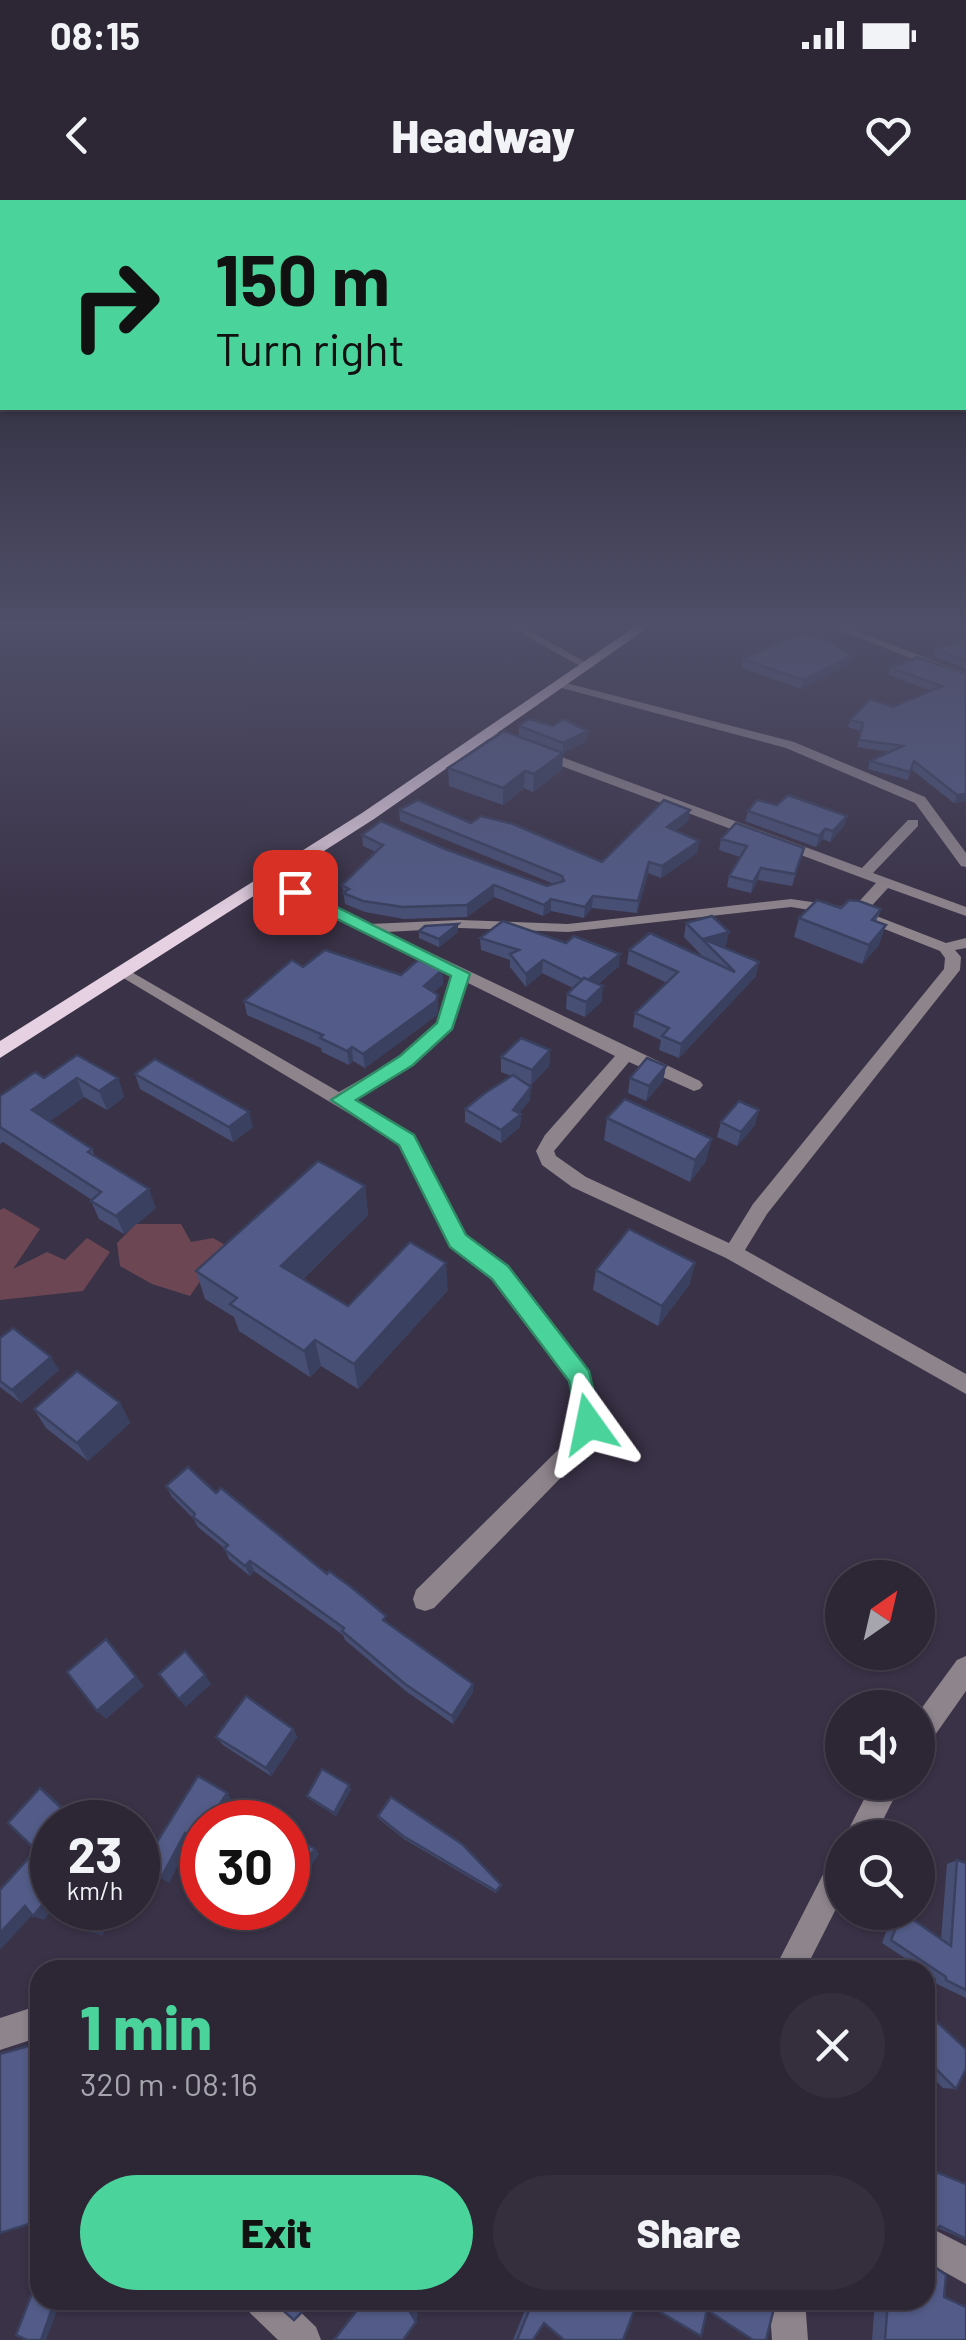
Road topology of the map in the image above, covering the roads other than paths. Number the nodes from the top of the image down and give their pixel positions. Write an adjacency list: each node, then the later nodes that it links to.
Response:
1 (509, 722): 3 (main road)
2 (702, 722): 5 (street)
3 (490, 735): 6 (street); 7 (main road)
4 (914, 823): 6 (street)
5 (966, 863)
6 (863, 875): 8 (street)
7 (269, 880): 11 (street); 14 (main road)
8 (884, 883): 9 (street); 10 (street)
9 (966, 912)
10 (858, 913): 11 (street); 13 (street)
11 (369, 928): 15 (street)
12 (966, 942): 13 (street)
13 (945, 948): 20 (street)
14 (123, 973): 16 (main road); 19 (street)
15 (461, 974): 17 (street); 19 (street)
16 (0, 1051)
17 (626, 1054): 18 (street); 20 (street)
18 (694, 1085)
19 (340, 1100): 22 (street)
20 (733, 1253): 21 (street)
21 (966, 1385)
22 (426, 1599)
23 (966, 1668): 24 (street)
24 (935, 1711)
25 (825, 1899): 26 (street)
26 (794, 1960)
27 (30, 2024): 28 (street)
28 (0, 2034)
29 (935, 2248): 30 (street)
30 (966, 2266)
31 (273, 2310): 33 (street)
32 (788, 2310): 34 (street)
33 (303, 2340)
34 (790, 2340)

